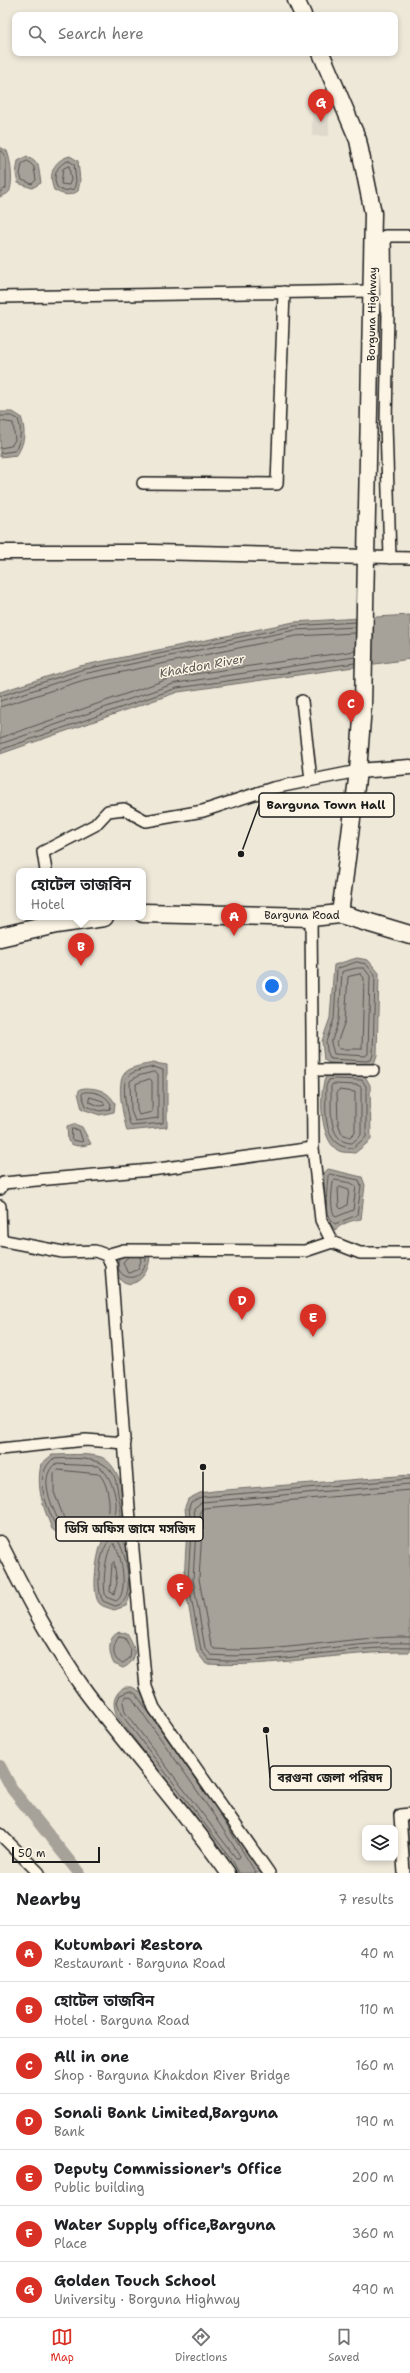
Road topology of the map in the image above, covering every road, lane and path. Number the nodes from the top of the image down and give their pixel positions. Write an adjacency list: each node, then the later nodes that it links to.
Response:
1 (296, 0): 2 (main road)
2 (302, 12)
3 (322, 56): 5 (main road, Borguna Highway)
4 (410, 236): 11 (street)
5 (372, 291): 6 (street); 10 (main road, Borguna Highway)
6 (284, 292): 7 (street); 8 (street)
7 (0, 297)
8 (143, 483)
9 (0, 552): 10 (street)
10 (368, 557): 11 (street); 15 (main road, Borguna Highway)
11 (390, 558): 12 (street)
12 (410, 558)
13 (302, 701): 16 (street)
14 (410, 767): 15 (street)
15 (358, 771): 16 (street); 19 (main road, Borguna Highway)
16 (311, 780): 17 (street)
17 (46, 868)
18 (146, 913): 20 (main road, Barguna Road)
19 (340, 914): 20 (main road, Barguna Road); 22 (main road, Barguna Road)
20 (311, 917): 24 (street)
21 (56, 920): 23 (main road)
22 (410, 934)
23 (0, 937)
24 (313, 1070): 25 (street); 26 (street)
25 (373, 1070)
26 (313, 1148): 27 (street); 30 (street)
27 (0, 1189)
28 (0, 1206): 29 (street)
29 (0, 1240): 32 (street)
30 (332, 1242): 31 (street); 32 (street)
31 (410, 1253)
32 (106, 1255): 33 (street)
33 (125, 1443): 34 (street); 40 (street)
34 (0, 1449)
35 (0, 1543): 39 (street)
36 (410, 1814): 41 (street)
37 (0, 1834): 38 (street)
38 (39, 1873)
39 (228, 1873)
40 (269, 1873)
41 (404, 1873)

